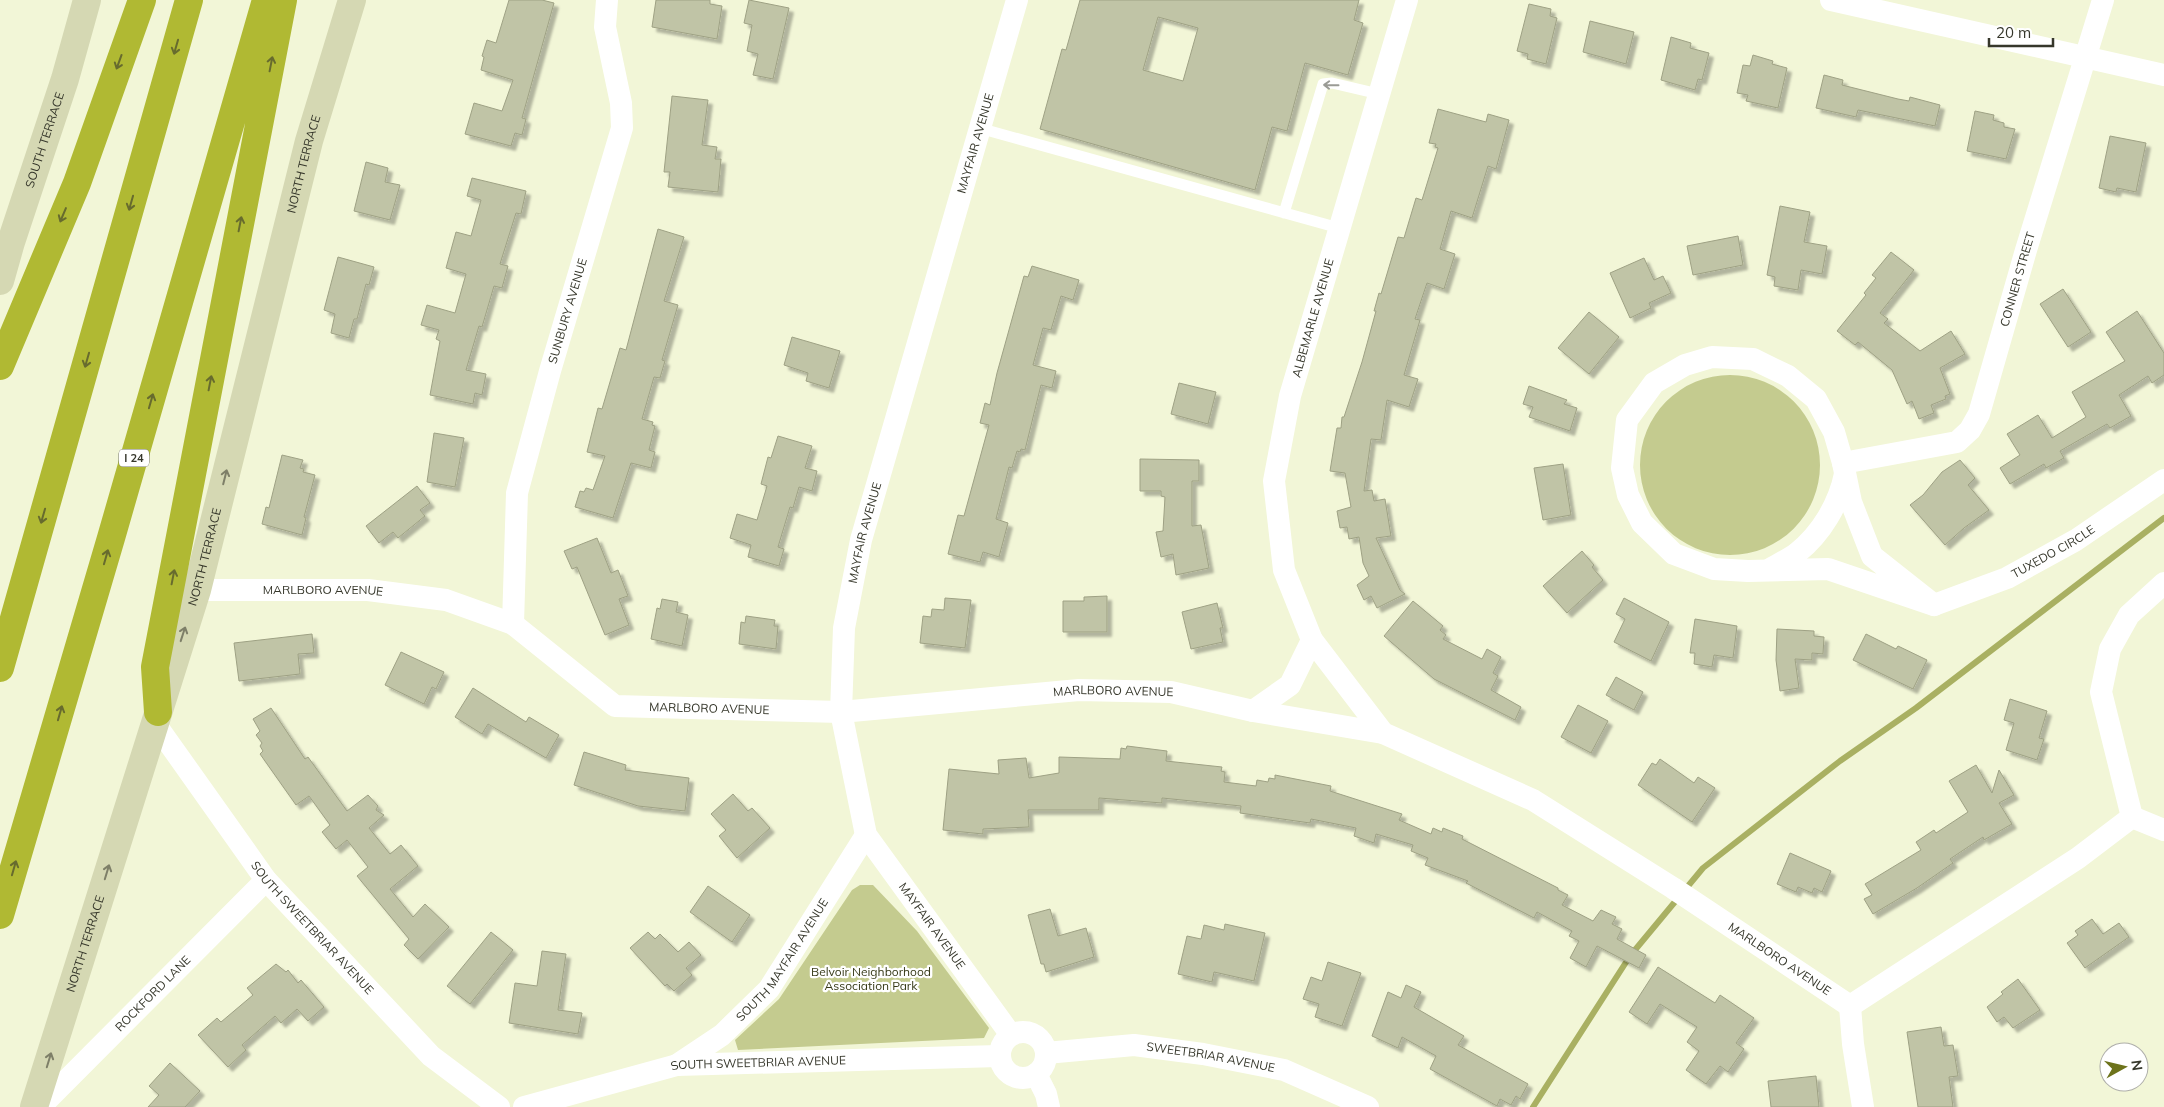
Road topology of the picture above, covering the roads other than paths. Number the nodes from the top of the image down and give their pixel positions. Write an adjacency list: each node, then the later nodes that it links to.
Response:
1 (87, 0): 18 (street, SOUTH TERRACE)
2 (142, 0): 20 (highway, one-way to 20)
3 (189, 0): 29 (highway, one-way to 29)
4 (266, 0): 38 (highway, I 24, one-way to 4)
5 (283, 0): 32 (highway, one-way to 5)
6 (352, 0): 25 (street, NORTH TERRACE, one-way to 6)
7 (607, 0): 27 (street, SUNBURY AVENUE)
8 (1017, 0): 15 (street, MAYFAIR AVENUE)
9 (1407, 0): 14 (street, ALBEMARLE AVENUE)
10 (1831, 0): 12 (street)
11 (2103, 0): 12 (street, CONNER STREET)
12 (2086, 58): 13 (street); 21 (street, CONNER STREET)
13 (2164, 75)
14 (1379, 94): 16 (lane, one-way to 16); 17 (street, ALBEMARLE AVENUE)
15 (979, 128): 16 (lane); 31 (street, MAYFAIR AVENUE)
16 (1284, 213): 17 (lane)
17 (1339, 228): 28 (street, ALBEMARLE AVENUE)
18 (5, 240): 19 (street, SOUTH TERRACE)
19 (0, 281)
20 (0, 366)
21 (1844, 468): 23 (street); 23 (street); 26 (street)
22 (2164, 480): 26 (street, TUXEDO CIRCLE)
23 (1768, 570): 26 (street)
24 (2164, 583): 34 (street)
25 (197, 590): 27 (street, MARLBORO AVENUE); 32 (street, NORTH TERRACE, one-way to 25)
26 (1934, 605)
27 (513, 624): 31 (street, MARLBORO AVENUE)
28 (1312, 640): 30 (street); 33 (street, MARLBORO AVENUE)
29 (0, 668)
30 (1252, 711): 31 (street, MARLBORO AVENUE); 33 (street, MARLBORO AVENUE)
31 (841, 712): 36 (street, MAYFAIR AVENUE)
32 (156, 717): 37 (street, SOUTH SWEETBRIAR AVENUE); 45 (street, NORTH TERRACE, one-way to 32)
33 (1382, 733): 39 (street, MARLBORO AVENUE)
34 (2132, 817): 35 (street); 39 (street)
35 (2164, 830)
36 (866, 835): 40 (street, MAYFAIR AVENUE); 43 (street, SOUTH MAYFAIR AVENUE)
37 (266, 880): 46 (street, ROCKFORD LANE); 47 (street, SOUTH SWEETBRIAR AVENUE)
38 (0, 915)
39 (1850, 1006): 51 (street)
40 (1011, 1035): 41 (street); 42 (street)
41 (1046, 1053): 44 (street); 50 (street, SWEETBRIAR AVENUE)
42 (999, 1056): 43 (street, SOUTH SWEETBRIAR AVENUE); 44 (street)
43 (677, 1065): 48 (street, SOUTH SWEETBRIAR AVENUE)
44 (1036, 1074): 49 (street)
45 (34, 1107)
46 (40, 1107)
47 (500, 1107)
48 (524, 1107)
49 (1049, 1107)
50 (1368, 1107)
51 (1863, 1107)

